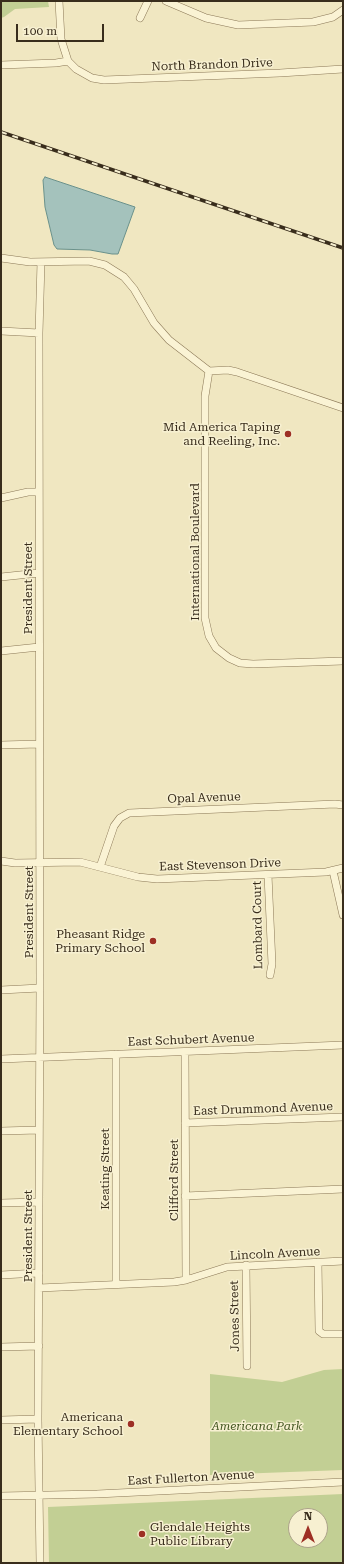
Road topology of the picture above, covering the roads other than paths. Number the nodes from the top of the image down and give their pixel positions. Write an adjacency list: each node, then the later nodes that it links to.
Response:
1 (59, 1): 6 (street)
2 (148, 1): 5 (street)
3 (166, 1): 4 (street)
4 (343, 10)
5 (140, 18)
6 (68, 61): 7 (street); 8 (street, North Brandon Drive)
7 (1, 65)
8 (343, 69)
9 (1, 258): 10 (street)
10 (41, 262): 12 (street, President Street); 13 (street)
11 (1, 331): 12 (street)
12 (39, 333): 15 (street, President Street)
13 (209, 371): 14 (street); 21 (street, International Boulevard)
14 (343, 408)
15 (40, 492): 16 (street); 17 (street, President Street)
16 (1, 498)
17 (39, 573): 18 (street); 19 (street, President Street)
18 (1, 577)
19 (39, 647): 20 (street); 22 (street, President Street)
20 (1, 651)
21 (343, 661)
22 (39, 744): 23 (street); 26 (street, President Street)
23 (1, 745)
24 (343, 805): 27 (street, Opal Avenue)
25 (1, 861): 26 (street, East Stevenson Drive)
26 (40, 862): 27 (street, East Stevenson Drive); 33 (street, President Street)
27 (100, 867): 30 (street, East Stevenson Drive)
28 (343, 868): 29 (street, East Stevenson Drive)
29 (333, 871): 30 (street, East Stevenson Drive); 31 (street)
30 (268, 875): 32 (street, Lombard Court)
31 (343, 915)
32 (270, 975)
33 (40, 988): 34 (street); 38 (street, President Street)
34 (1, 990)
35 (343, 1045): 36 (street, East Schubert Avenue)
36 (185, 1052): 37 (street, East Schubert Avenue); 41 (street, Clifford Street)
37 (116, 1054): 38 (street, East Schubert Avenue); 54 (street, Keating Street)
38 (39, 1058): 39 (street, East Schubert Avenue); 42 (street, President Street)
39 (1, 1059)
40 (343, 1117): 41 (street, East Drummond Avenue)
41 (185, 1123): 45 (street, Clifford Street)
42 (39, 1130): 43 (street); 46 (street, President Street)
43 (1, 1131)
44 (343, 1189): 45 (street)
45 (185, 1196): 53 (street, Clifford Street)
46 (39, 1202): 47 (street); 51 (street, President Street)
47 (1, 1203)
48 (343, 1261): 49 (street, Lincoln Avenue)
49 (318, 1262): 50 (street, Lincoln Avenue); 56 (street)
50 (246, 1265): 53 (street, Lincoln Avenue); 59 (street, Jones Street)
51 (39, 1273): 52 (street); 55 (street, President Street)
52 (1, 1275)
53 (186, 1280): 54 (street)
54 (116, 1284): 55 (street)
55 (39, 1288): 57 (street, President Street)
56 (343, 1334)
57 (39, 1346): 58 (street); 60 (street, President Street)
58 (1, 1348)
59 (247, 1366)
60 (38, 1419): 61 (street); 63 (street, President Street)
61 (1, 1420)
62 (343, 1482): 63 (street, East Fullerton Avenue)
63 (39, 1495): 64 (street, East Fullerton Avenue); 65 (street, President Street)
64 (1, 1496)
65 (40, 1563)

